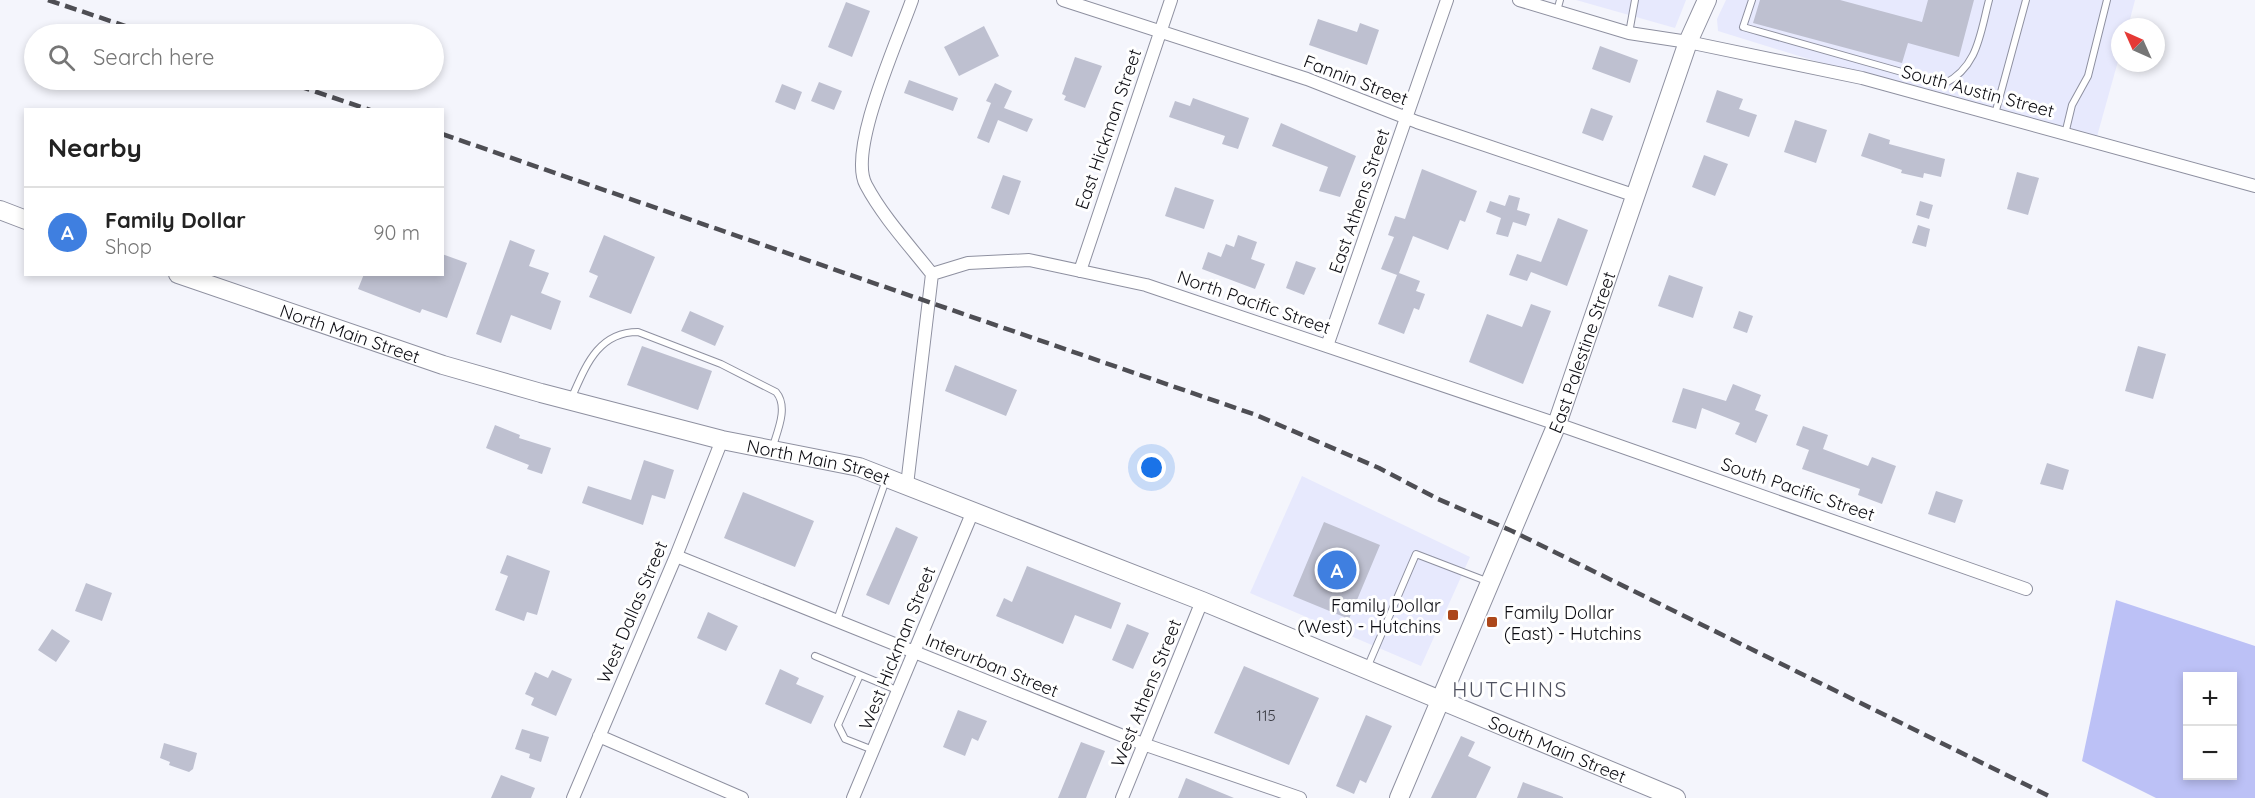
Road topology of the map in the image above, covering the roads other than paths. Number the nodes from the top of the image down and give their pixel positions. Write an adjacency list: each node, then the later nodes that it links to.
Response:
1 (912, 0): 24 (street)
2 (1063, 0): 13 (street, Fannin Street)
3 (1171, 0): 13 (street, East Hickman Street)
4 (1447, 0): 17 (street, East Athens Street)
5 (1519, 0): 12 (street, South Austin Street)
6 (1635, 0): 14 (lane)
7 (1707, 0): 15 (street, East Palestine Street)
8 (1752, 0): 9 (lane)
9 (1989, 0)
10 (2026, 0): 16 (lane)
11 (2108, 0): 18 (lane)
12 (1558, 5): 14 (street, South Austin Street)
13 (1159, 33): 17 (street, Fannin Street); 23 (street, East Hickman Street)
14 (1629, 33): 15 (street, South Austin Street)
15 (1688, 42): 16 (street, South Austin Street); 20 (street, East Palestine Street)
16 (1995, 114): 18 (street, South Austin Street)
17 (1407, 118): 20 (street, Fannin Street); 26 (street, East Athens Street)
18 (2065, 134): 19 (street, South Austin Street)
19 (2255, 186)
20 (1636, 196): 28 (street, East Palestine Street)
21 (0, 210): 22 (street)
22 (24, 219)
23 (1080, 271): 24 (street, North Pacific Street); 26 (street, North Pacific Street)
24 (932, 274): 32 (street)
25 (184, 276): 27 (street, North Main Street)
26 (1327, 346): 28 (street, North Pacific Street)
27 (571, 401): 29 (street, North Main Street); 30 (lane)
28 (1557, 423): 35 (street, East Palestine Street); 36 (street, South Pacific Street)
29 (722, 440): 30 (street, North Main Street); 34 (street, West Dallas Street)
30 (772, 450): 31 (street, North Main Street)
31 (887, 477): 32 (street, North Main Street); 38 (lane)
32 (907, 485): 33 (street, North Main Street)
33 (973, 511): 37 (street, North Main Street); 39 (street, West Hickman Street)
34 (676, 556): 38 (street, Interurban Street); 45 (street, West Dallas Street)
35 (1490, 582): 41 (lane); 44 (street, East Palestine Street)
36 (2026, 589)
37 (1202, 601): 41 (street, North Main Street); 46 (street, West Athens Street)
38 (837, 621): 39 (street, Interurban Street)
39 (914, 654): 43 (street, West Hickman Street); 46 (street, Interurban Street)
40 (815, 656): 42 (lane)
41 (1366, 669): 44 (street, North Main Street)
42 (860, 675): 43 (lane); 47 (lane)
43 (899, 691): 47 (street, West Hickman Street)
44 (1440, 699): 54 (street, East Palestine Street); 55 (street, South Main Street)
45 (599, 735): 49 (street, West Dallas Street); 50 (street)
46 (1143, 744): 48 (street, Interurban Street); 52 (street, West Athens Street)
47 (874, 750): 51 (street, West Hickman Street)
48 (1268, 792): 53 (street, Interurban Street)
49 (573, 798)
50 (742, 798)
51 (853, 798)
52 (1122, 798)
53 (1300, 798)
54 (1399, 798)
55 (1676, 798)

